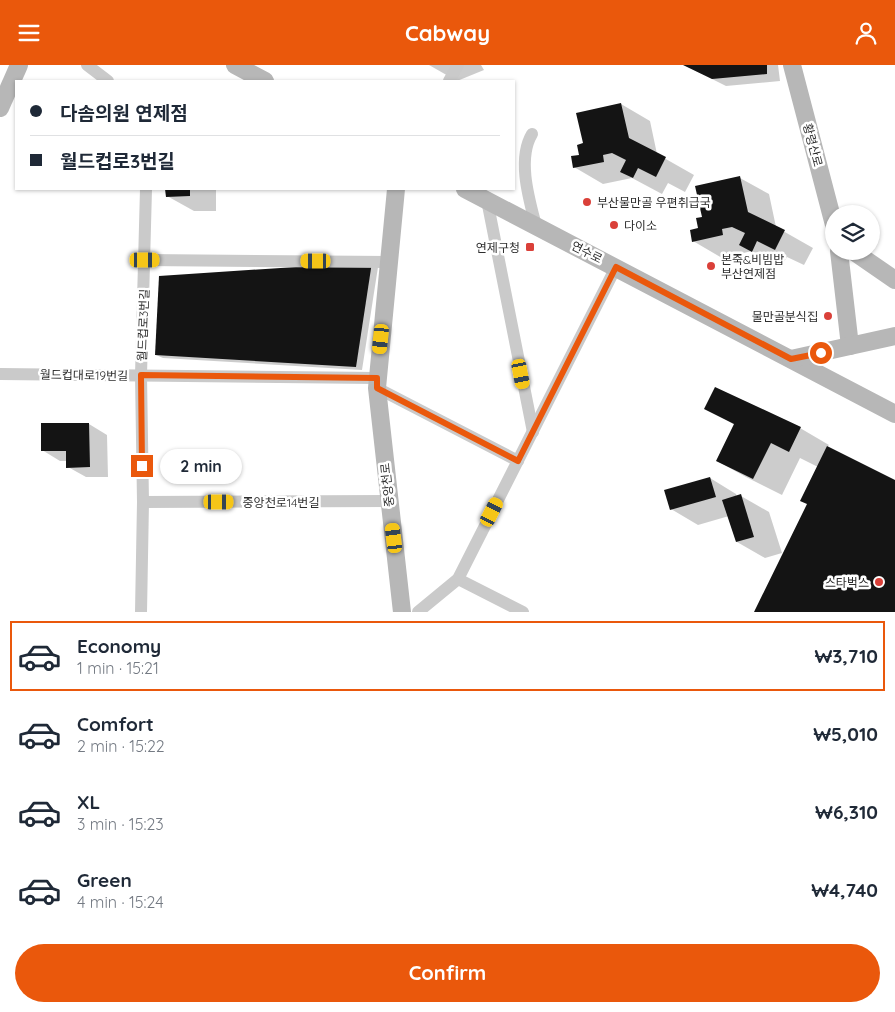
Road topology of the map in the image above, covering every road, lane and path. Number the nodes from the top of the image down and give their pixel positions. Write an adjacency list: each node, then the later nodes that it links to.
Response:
1 (19, 65): 9 (street)
2 (87, 65): 6 (street)
3 (235, 65): 7 (street)
4 (458, 65): 8 (street)
5 (792, 65): 15 (street, 황령산로)
6 (107, 80)
7 (263, 80)
8 (450, 80)
9 (0, 108)
10 (532, 134): 16 (street)
11 (146, 190): 17 (street, 월드컵로3번길)
12 (392, 190): 20 (street, 중앙천로)
13 (467, 190): 14 (street, 연수로)
14 (487, 200): 16 (street, 연수로); 30 (street)
15 (829, 205)
16 (536, 226): 21 (street, 연수로)
17 (145, 260): 20 (street); 27 (street, 월드컵로3번길)
18 (840, 260): 24 (street)
19 (866, 260): 22 (street)
20 (389, 261): 28 (street, 중앙천로)
21 (616, 267): 25 (street, 연수로); 30 (street)
22 (895, 280)
23 (895, 336): 24 (street)
24 (850, 346): 25 (street)
25 (791, 359): 29 (street, 연수로)
26 (0, 374): 27 (street, 월드컵대로19번길)
27 (141, 375): 28 (street, 월드컵대로19번길); 33 (street, 월드컵로3번길)
28 (377, 383): 31 (street); 32 (street, 중앙천로)
29 (895, 414)
30 (533, 432): 31 (street)
31 (518, 461): 34 (street)
32 (389, 501): 33 (street, 중앙천로14번길); 36 (street, 중앙천로)
33 (143, 502): 35 (street, 월드컵로3번길)
34 (458, 579): 37 (street); 38 (street)
35 (141, 612)
36 (402, 612)
37 (418, 612)
38 (523, 612)

